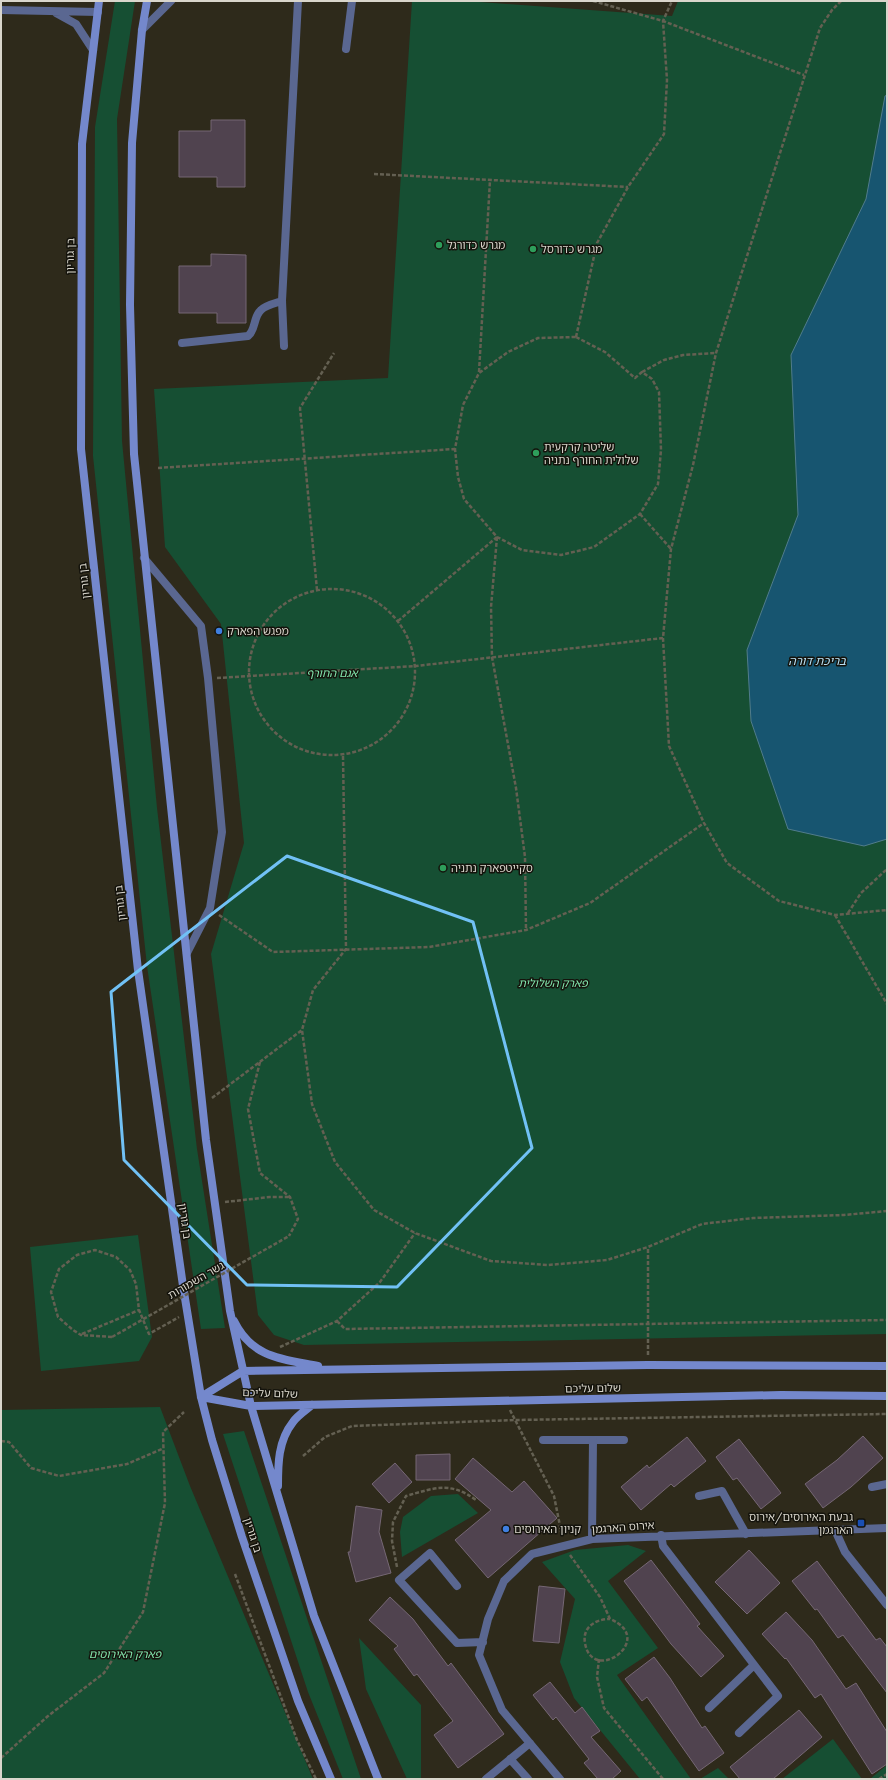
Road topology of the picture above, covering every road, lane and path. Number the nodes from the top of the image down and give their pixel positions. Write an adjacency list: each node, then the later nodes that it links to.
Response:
1 (99, 1): 11 (main road, בן גוריון)
2 (147, 1): 13 (main road)
3 (171, 1): 13 (street)
4 (298, 1): 20 (street)
5 (352, 1): 14 (street)
6 (593, 1): 12 (path)
7 (672, 1): 12 (path)
8 (841, 1): 16 (path)
9 (1, 10): 10 (street)
10 (54, 11): 11 (street); 15 (street)
11 (98, 12): 15 (main road, בן גוריון)
12 (663, 21): 16 (path); 19 (path)
13 (142, 30): 34 (main road)
14 (346, 49)
15 (93, 50): 63 (main road, בן גוריון)
16 (804, 75): 25 (path)
17 (374, 174): 18 (path)
18 (490, 180): 19 (path); 27 (path)
19 (628, 187): 21 (path)
20 (282, 300): 22 (street); 23 (street)
21 (576, 337): 26 (path); 27 (path)
22 (182, 343)
23 (284, 346)
24 (334, 353): 29 (path)
25 (716, 353): 26 (path); 33 (path)
26 (642, 372): 31 (path)
27 (479, 373): 28 (path)
28 (455, 449): 29 (path); 32 (path)
29 (305, 458): 30 (path); 35 (path)
30 (158, 468)
31 (640, 514): 32 (path); 33 (path)
32 (497, 537): 36 (path); 38 (path)
33 (671, 549): 37 (path)
34 (144, 558): 41 (street); 51 (main road)
35 (317, 590): 36 (path); 40 (path)
36 (398, 621): 39 (path)
37 (663, 638): 38 (path); 43 (path)
38 (492, 657): 39 (path); 49 (path)
39 (416, 666): 40 (path); 42 (path)
40 (248, 676): 41 (path); 42 (path)
41 (208, 678): 45 (street)
42 (343, 756): 50 (path)
43 (704, 822): 48 (path); 49 (path)
44 (887, 869): 47 (path)
45 (210, 908): 50 (path); 51 (street)
46 (887, 910): 47 (path)
47 (848, 913): 48 (path)
48 (835, 915): 52 (path)
49 (526, 930): 50 (path)
50 (346, 949): 53 (path)
51 (187, 953): 55 (main road)
52 (887, 1004)
53 (302, 1030): 54 (path); 59 (path)
54 (260, 1062): 55 (path); 56 (path)
55 (202, 1105): 57 (main road)
56 (290, 1197): 57 (path); 67 (path, גשר השמורות, bridge)
57 (214, 1203): 62 (main road)
58 (887, 1211): 60 (path)
59 (415, 1232): 60 (path); 65 (path)
60 (648, 1247): 66 (path)
61 (139, 1310): 63 (path); 67 (path); 67 (path)
62 (230, 1311): 68 (main road); 72 (main road)
63 (187, 1312): 74 (main road, בן גוריון)
64 (887, 1320): 66 (path)
65 (337, 1321): 66 (path); 68 (path)
66 (648, 1324): 69 (path)
67 (81, 1335)
68 (265, 1354): 71 (main road)
69 (648, 1366): 70 (main road, שלום עליכם); 71 (main road, שלום עליכם)
70 (887, 1366)
71 (332, 1369): 72 (main road, שלום עליכם)
72 (242, 1371): 74 (main road, שלום עליכם); 77 (main road)
73 (887, 1396): 75 (main road, שלום עליכם)
74 (201, 1397): 77 (main road, שלום עליכם); 113 (main road, בן גוריון)
75 (506, 1401): 76 (main road, שלום עליכם); 80 (path)
76 (312, 1405): 77 (main road, שלום עליכם); 89 (main road)
77 (251, 1406): 89 (main road)
78 (184, 1412): 85 (path)
79 (887, 1414): 80 (path)
80 (515, 1420): 86 (path); 97 (path)
81 (543, 1440): 82 (street)
82 (593, 1440): 83 (street); 96 (street)
83 (624, 1440)
84 (1, 1441): 85 (path)
85 (162, 1449): 109 (path)
86 (303, 1456)
87 (887, 1484): 88 (street)
88 (872, 1487)
89 (278, 1493): 114 (main road)
90 (699, 1496): 94 (street)
91 (476, 1500): 99 (path)
92 (887, 1528): 93 (street, אירוס הארגמן)
93 (835, 1530): 94 (street, אירוס הארגמן); 101 (street)
94 (746, 1534): 95 (street, אירוס הארגמן)
95 (661, 1535): 96 (street, אירוס הארגמן); 105 (street)
96 (592, 1539): 97 (street, אירוס הארגמן)
97 (564, 1546): 102 (path); 103 (street, אירוס הארגמן)
98 (235, 1574): 112 (path)
99 (400, 1580): 100 (street); 103 (street)
100 (457, 1586)
101 (887, 1605)
102 (610, 1619): 104 (path); 104 (path)
103 (483, 1642): 108 (street, אירוס הארגמן)
104 (599, 1660): 118 (path)
105 (754, 1665): 106 (street); 107 (street)
106 (709, 1708)
107 (738, 1733)
108 (530, 1743): 110 (street); 117 (street, אירוס הארגמן)
109 (1, 1758)
110 (510, 1759): 115 (street); 116 (street)
111 (887, 1774): 119 (path)
112 (316, 1779)
113 (330, 1779)
114 (378, 1779)
115 (486, 1779)
116 (528, 1779)
117 (560, 1779)
118 (663, 1779)
119 (879, 1779)

